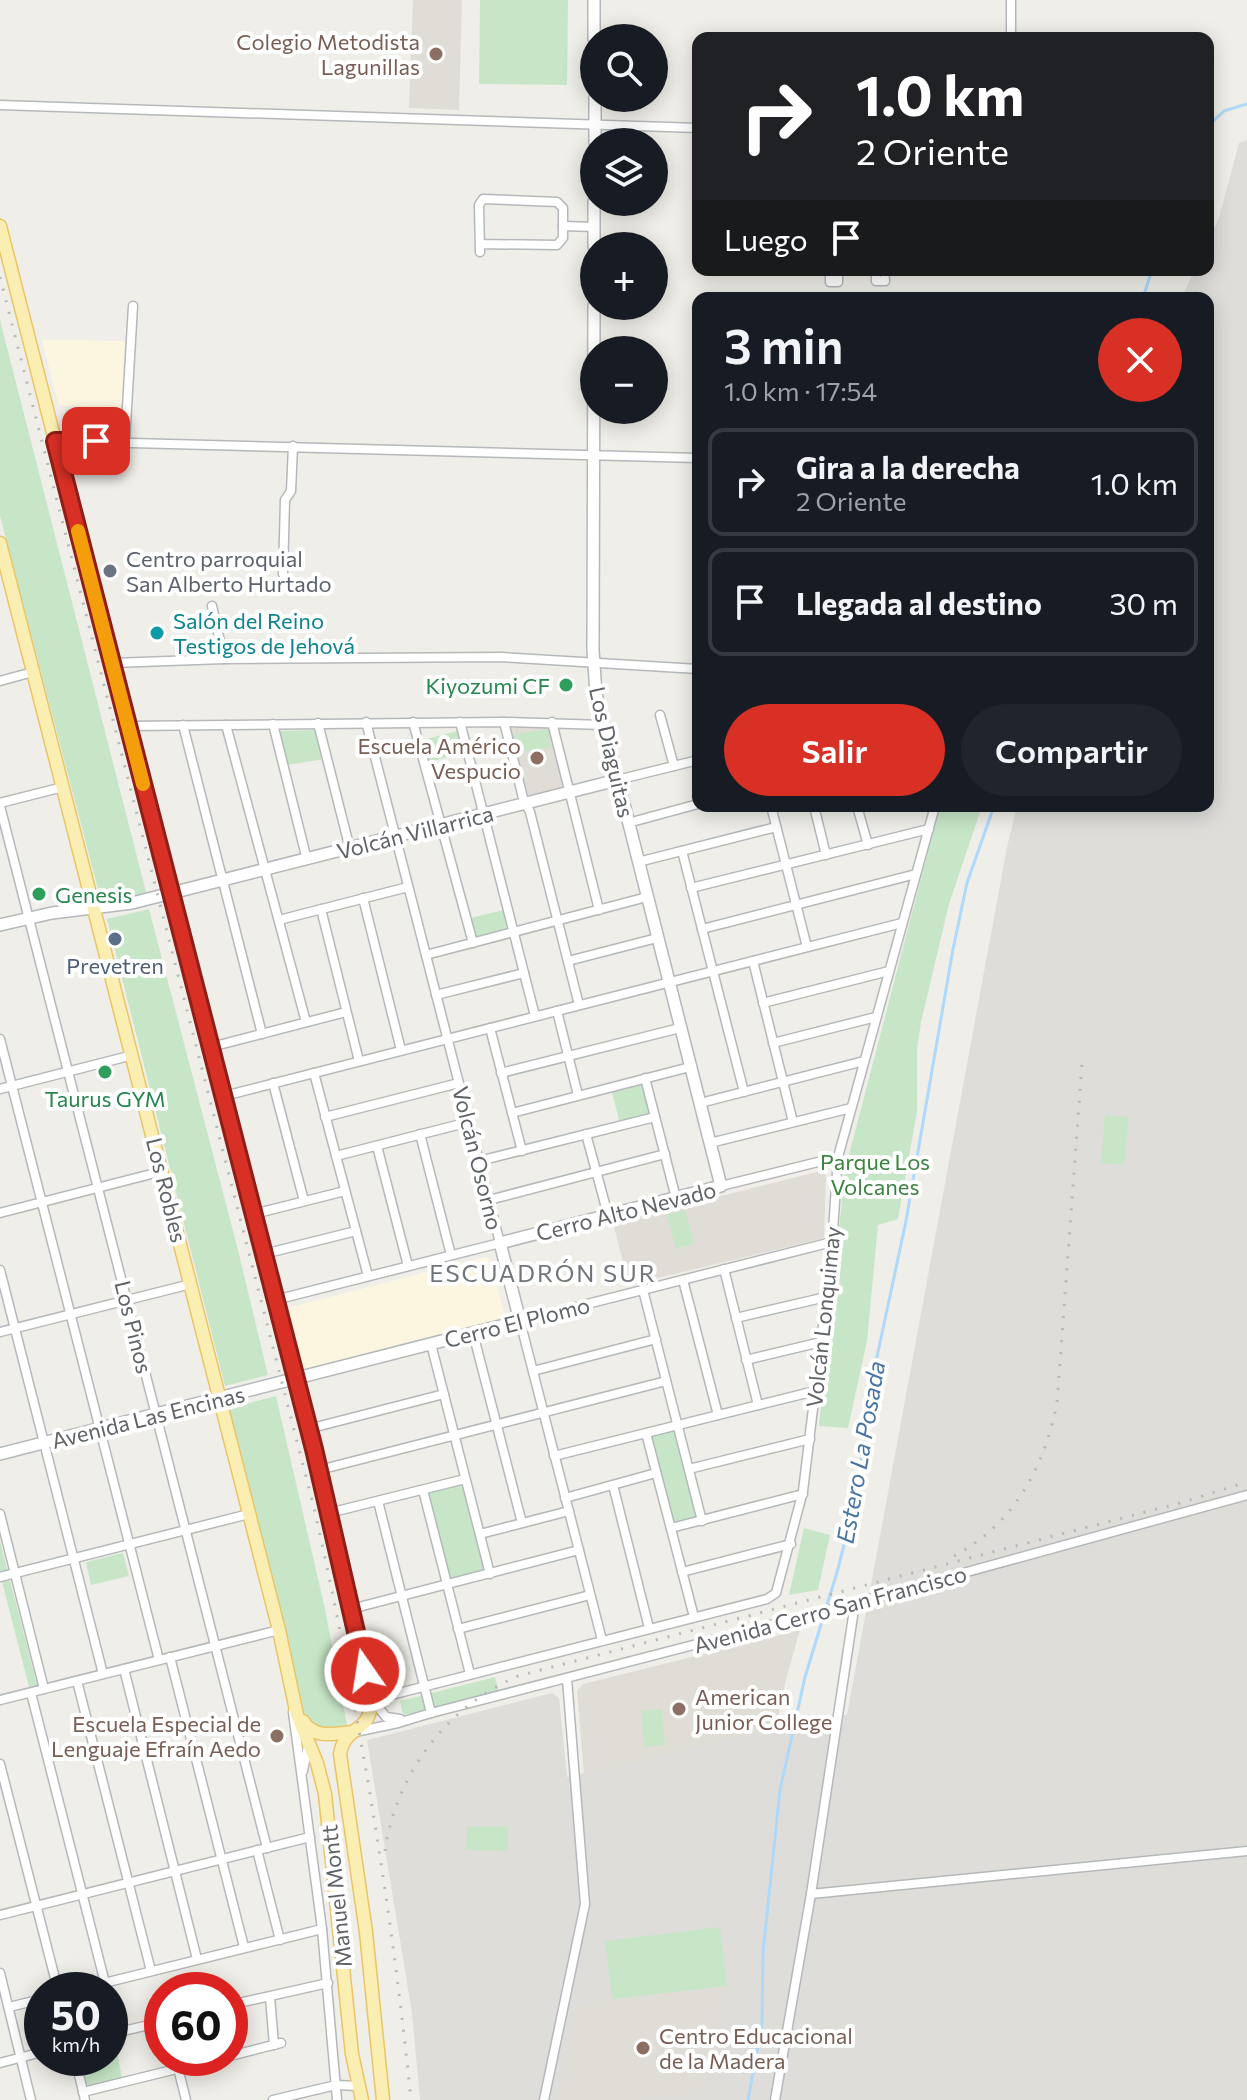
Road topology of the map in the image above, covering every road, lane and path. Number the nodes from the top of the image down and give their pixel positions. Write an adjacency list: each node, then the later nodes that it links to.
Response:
1 (594, 0): 3 (street)
2 (1011, 0): 4 (street)
3 (594, 24)
4 (1011, 32)
5 (0, 105): 7 (street)
6 (595, 112): 7 (street)
7 (595, 124): 8 (street); 9 (street)
8 (595, 128)
9 (692, 128)
10 (594, 216): 13 (street)
11 (0, 226): 17 (main road)
12 (563, 226): 12 (street); 13 (street)
13 (594, 227): 14 (street)
14 (594, 232)
15 (133, 306): 18 (street)
16 (594, 320): 20 (street, Los Diaguitas)
17 (55, 441): 18 (street); 28 (main road)
18 (125, 441): 19 (street)
19 (293, 446): 20 (street); 24 (street)
20 (593, 454): 21 (street); 27 (street, Los Diaguitas)
21 (692, 458)
22 (0, 543): 23 (main road)
23 (2, 560): 30 (main road, Los Robles)
24 (283, 574)
25 (212, 606): 26 (street)
26 (224, 659): 27 (street); 28 (street)
27 (594, 662): 29 (street); 42 (street, Los Diaguitas)
28 (112, 663): 43 (main road)
29 (692, 669)
30 (33, 672): 31 (street); 47 (main road, Los Robles)
31 (0, 681)
32 (660, 715): 45 (street)
33 (366, 722): 34 (street); 38 (street); 61 (street, Volcán Osorno)
34 (413, 722): 35 (street); 58 (street)
35 (460, 722): 36 (street); 56 (street)
36 (504, 722): 37 (street); 49 (street)
37 (552, 722): 42 (street); 48 (street)
38 (318, 723): 39 (street); 63 (street)
39 (273, 724): 41 (street); 66 (street)
40 (183, 725): 41 (street); 43 (street); 71 (street)
41 (226, 725): 69 (street)
42 (603, 725): 46 (street, Los Diaguitas)
43 (128, 726): 74 (main road)
44 (692, 762): 45 (street, Volcán Villarrica)
45 (674, 766): 46 (street, Volcán Villarrica)
46 (617, 780): 48 (street, Volcán Villarrica); 57 (street, Los Diaguitas)
47 (63, 787): 50 (street); 78 (main road, Los Robles)
48 (570, 792): 49 (street, Volcán Villarrica); 80 (street)
49 (526, 804): 56 (street, Volcán Villarrica); 83 (street)
50 (0, 805): 81 (street, Los Pinos)
51 (692, 806): 57 (street)
52 (772, 812): 59 (street)
53 (815, 812): 65 (street)
54 (859, 812): 62 (street)
55 (933, 812): 60 (street, Volcán Lonquimay)
56 (483, 815): 58 (street, Volcán Villarrica); 87 (street)
57 (628, 823): 67 (street, Los Diaguitas)
58 (441, 825): 61 (street, Volcán Villarrica); 89 (street)
59 (776, 827): 64 (street); 68 (street)
60 (929, 829): 62 (street); 70 (street, Volcán Lonquimay)
61 (395, 837): 63 (street, Volcán Villarrica); 72 (street, Volcán Osorno)
62 (868, 845): 65 (street)
63 (350, 849): 66 (street, Volcán Villarrica)
64 (682, 851): 67 (street); 73 (street)
65 (826, 855): 68 (street)
66 (307, 860): 69 (street, Volcán Villarrica)
67 (638, 862): 75 (street, Los Diaguitas)
68 (786, 865): 73 (street); 77 (street)
69 (265, 870): 71 (street, Volcán Villarrica); 82 (street)
70 (916, 874): 77 (street); 84 (street, Volcán Lonquimay)
71 (222, 881): 74 (street, Volcán Villarrica); 108 (street)
72 (408, 887): 76 (street); 91 (street, Volcán Osorno)
73 (691, 888): 86 (street)
74 (171, 894): 78 (street, Volcán Villarrica); 112 (main road)
75 (647, 897): 80 (street); 88 (street, Los Diaguitas)
76 (363, 898): 79 (street); 113 (street)
77 (796, 904): 86 (street); 90 (street)
78 (95, 909): 81 (street, Volcán Villarrica); 114 (main road, Los Robles)
79 (321, 909): 82 (street); 102 (street)
80 (599, 910): 83 (street)
81 (29, 918): 85 (street, Volcán Villarrica); 119 (street, Los Pinos)
82 (279, 920): 105 (street)
83 (558, 921): 87 (street); 92 (street)
84 (902, 923): 90 (street); 95 (street, Volcán Lonquimay)
85 (0, 925)
86 (702, 929): 94 (street)
87 (514, 932): 89 (street); 96 (street)
88 (657, 938): 92 (street); 97 (street, Los Diaguitas)
89 (473, 943): 91 (street)
90 (807, 947): 93 (street)
91 (426, 955): 98 (street, Volcán Osorno)
92 (568, 961): 100 (street)
93 (753, 961): 94 (street); 99 (street)
94 (713, 971): 97 (street); 128 (street)
95 (889, 971): 99 (street); 104 (street, Volcán Lonquimay)
96 (524, 973): 98 (street); 103 (street)
97 (669, 982): 100 (street); 107 (street, Los Diaguitas)
98 (436, 995): 110 (street, Volcán Osorno)
99 (763, 1003): 111 (street)
100 (579, 1005): 101 (street)
101 (557, 1011): 103 (street); 115 (street)
102 (346, 1012): 105 (street); 116 (street)
103 (535, 1016): 106 (street)
104 (876, 1017): 111 (street); 117 (street, Volcán Lonquimay)
105 (306, 1022): 108 (street)
106 (490, 1028): 110 (street); 121 (street)
107 (680, 1028): 115 (street); 118 (street, Los Diaguitas)
108 (262, 1034): 112 (street)
109 (0, 1039): 126 (street)
110 (447, 1039): 113 (street); 125 (street, Volcán Osorno)
111 (773, 1043): 123 (street)
112 (211, 1047): 130 (main road)
113 (401, 1050): 116 (street)
114 (133, 1055): 119 (street); 147 (main road, Los Robles)
115 (568, 1056): 121 (street); 129 (street)
116 (359, 1061): 120 (street)
117 (864, 1061): 123 (street); 132 (street, Volcán Lonquimay)
118 (690, 1067): 122 (street); 131 (street, Los Diaguitas)
119 (68, 1072): 126 (street); 150 (street, Los Pinos)
120 (314, 1073): 124 (street); 134 (street)
121 (501, 1073): 133 (street)
122 (645, 1078): 129 (street); 135 (street)
123 (783, 1082): 128 (street); 137 (street)
124 (273, 1083): 130 (street); 154 (street)
125 (459, 1083): 134 (street); 136 (street, Volcán Osorno)
126 (12, 1086): 127 (street); 155 (street)
127 (0, 1089)
128 (744, 1092): 131 (street)
129 (578, 1095): 133 (street)
130 (224, 1096): 157 (main road)
131 (700, 1103): 140 (street, Los Diaguitas)
132 (851, 1108): 137 (street); 145 (street, Volcán Lonquimay)
133 (512, 1113): 142 (street)
134 (325, 1117): 144 (street)
135 (655, 1117): 139 (street); 143 (street)
136 (469, 1122): 138 (street); 146 (street, Volcán Osorno)
137 (793, 1122): 140 (street)
138 (420, 1134): 141 (street); 163 (street)
139 (586, 1134): 142 (street); 148 (street)
140 (710, 1143): 149 (street, Los Diaguitas)
141 (377, 1146): 144 (street); 164 (street)
142 (522, 1151): 146 (street)
143 (665, 1154): 148 (street); 152 (street)
144 (336, 1156): 151 (street)
145 (838, 1157): 149 (street, Cerro Alto Nevado); 160 (street, Volcán Lonquimay)
146 (479, 1161): 153 (street, Volcán Osorno)
147 (163, 1171): 150 (street); 169 (main road, Los Robles)
148 (596, 1172): 153 (street); 158 (street)
149 (721, 1186): 152 (street, Cerro Alto Nevado)
150 (98, 1188): 155 (street); 172 (street, Los Pinos)
151 (345, 1191): 154 (street); 159 (street)
152 (676, 1198): 158 (street, Cerro Alto Nevado)
153 (489, 1200): 161 (street, Volcán Osorno)
154 (304, 1201): 157 (street)
155 (42, 1202): 156 (street); 174 (street)
156 (0, 1213)
157 (254, 1214): 162 (main road)
158 (608, 1215): 161 (street, Cerro Alto Nevado)
159 (356, 1231): 162 (street); 167 (street)
160 (832, 1242): 165 (street, Cerro El Plomo); 171 (street, Volcán Lonquimay)
161 (500, 1243): 163 (street, Cerro Alto Nevado); 176 (street, Volcán Osorno)
162 (264, 1254): 173 (main road)
163 (451, 1255): 164 (street, Cerro Alto Nevado)
164 (408, 1266): 167 (street, Cerro Alto Nevado)
165 (724, 1269): 168 (street, Cerro El Plomo); 175 (street)
166 (0, 1270): 177 (street)
167 (368, 1276): 173 (street, Cerro Alto Nevado)
168 (683, 1280): 170 (street, Cerro El Plomo); 193 (street)
169 (191, 1284): 172 (street); 189 (main road, Los Robles)
170 (643, 1290): 176 (street, Cerro El Plomo); 180 (street)
171 (826, 1297): 175 (street); 181 (street, Volcán Lonquimay)
172 (127, 1300): 174 (street); 192 (street, Los Pinos)
173 (275, 1300): 185 (main road)
174 (70, 1314): 177 (street); 196 (street)
175 (736, 1318): 183 (street)
176 (520, 1321): 179 (street, Cerro El Plomo); 184 (street, Volcán Osorno)
177 (15, 1328): 178 (street); 201 (street)
178 (0, 1332)
179 (473, 1333): 182 (street, Cerro El Plomo); 194 (street)
180 (656, 1339): 184 (street); 186 (street)
181 (821, 1342): 183 (street); 187 (street, Volcán Lonquimay)
182 (431, 1344): 185 (street, Cerro El Plomo); 188 (street)
183 (746, 1360): 190 (street)
184 (533, 1371): 191 (street, Volcán Osorno)
185 (296, 1379): 189 (street, Avenida Las Encinas); 197 (main road)
186 (666, 1381): 191 (street); 195 (street)
187 (815, 1391): 190 (street); 200 (street, Volcán Lonquimay)
188 (444, 1394): 197 (street); 199 (street)
189 (219, 1399): 192 (street, Avenida Las Encinas); 217 (main road, Los Robles)
190 (758, 1405): 193 (street)
191 (543, 1413): 194 (street); 203 (street, Volcán Osorno)
192 (157, 1415): 196 (street, Avenida Las Encinas); 221 (street, Los Pinos)
193 (718, 1415): 195 (street)
194 (496, 1425): 199 (street); 219 (street)
195 (678, 1425): 198 (street); 204 (street)
196 (100, 1429): 201 (street, Avenida Las Encinas); 224 (street)
197 (308, 1429): 205 (main road)
198 (646, 1433): 203 (street); 206 (street)
199 (454, 1435): 205 (street); 207 (street)
200 (810, 1439): 204 (street); 210 (street, Volcán Lonquimay)
201 (44, 1443): 202 (street, Avenida Las Encinas); 226 (street)
202 (0, 1454)
203 (554, 1456): 212 (street, Volcán Osorno)
204 (689, 1469): 218 (street)
205 (319, 1470): 215 (main road)
206 (656, 1473): 208 (street); 220 (street)
207 (465, 1479): 209 (street); 222 (street)
208 (613, 1485): 212 (street); 237 (street)
209 (423, 1490): 213 (street); 231 (street)
210 (803, 1494): 218 (street); 223 (street, Volcán Lonquimay)
211 (1247, 1495): 234 (street, Avenida Cerro San Francisco)
212 (565, 1498): 214 (street, Volcán Osorno)
213 (378, 1501): 215 (street); 233 (street)
214 (569, 1511): 219 (street); 225 (street, Volcán Osorno)
215 (329, 1513): 235 (main road)
216 (0, 1514): 228 (street)
217 (249, 1514): 221 (street); 239 (main road, Los Robles)
218 (702, 1521): 220 (street)
219 (522, 1523): 222 (street)
220 (671, 1528): 227 (street)
221 (186, 1530): 224 (street); 241 (street, Los Pinos)
222 (480, 1534): 229 (street)
223 (791, 1544): 227 (street); 236 (street, Volcán Lonquimay)
224 (129, 1545): 226 (street); 243 (street)
225 (579, 1550): 229 (street); 232 (street, Volcán Osorno)
226 (73, 1559): 228 (street); 245 (street)
227 (682, 1572): 236 (street)
228 (15, 1574): 230 (street); 250 (street)
229 (490, 1574): 231 (street)
230 (0, 1577)
231 (447, 1585): 233 (street); 238 (street)
232 (590, 1595): 238 (street); 240 (street, Volcán Osorno)
233 (402, 1596): 235 (street); 249 (street)
234 (855, 1603): 247 (street, Avenida Cerro San Francisco); 269 (street)
235 (351, 1609): 254 (main road)
236 (694, 1617): 237 (street)
237 (649, 1628): 240 (street)
238 (458, 1629): 246 (street)
239 (279, 1630): 241 (street); 253 (main road, Los Robles)
240 (602, 1640): 246 (street)
241 (215, 1646): 242 (street); 264 (street, Los Pinos)
242 (170, 1657): 243 (street); 266 (street)
243 (159, 1660): 244 (street)
244 (124, 1669): 245 (street); 267 (street)
245 (103, 1674): 248 (street)
246 (470, 1674): 249 (street)
247 (567, 1679): 256 (street, Avenida Cerro San Francisco); 302 (street)
248 (77, 1681): 250 (street); 268 (street)
249 (425, 1686): 252 (street); 256 (street)
250 (44, 1689): 251 (street)
251 (31, 1693): 255 (street); 270 (street)
252 (391, 1695)
253 (293, 1696): 259 (main road); 260 (main road, Manuel Montt); 262 (street, Los Robles)
254 (371, 1697): 257 (street); 258 (main road, Manuel Montt)
255 (0, 1700)
256 (431, 1713): 257 (street, Avenida Cerro San Francisco)
257 (412, 1718): 258 (street, Avenida Cerro San Francisco)
258 (356, 1729): 259 (main road); 301 (main road, Manuel Montt)
259 (325, 1734): 260 (main road)
260 (308, 1745): 262 (street, Los Robles); 294 (main road, Manuel Montt)
261 (0, 1764): 271 (street)
262 (302, 1776): 263 (street, Los Robles)
263 (310, 1837): 264 (street); 273 (street, Los Robles)
264 (262, 1849): 266 (street); 274 (street, Los Pinos)
265 (1247, 1851): 269 (street)
266 (221, 1859): 267 (street); 275 (street)
267 (175, 1871): 268 (street); 276 (street)
268 (128, 1883): 270 (street); 277 (street)
269 (811, 1894): 303 (street)
270 (82, 1895): 271 (street); 279 (street)
271 (37, 1906): 272 (street); 278 (street)
272 (0, 1915)
273 (322, 1929): 274 (street); 282 (street, Los Robles)
274 (280, 1940): 275 (street)
275 (244, 1947): 276 (street)
276 (197, 1959): 277 (street)
277 (151, 1971): 281 (street)
278 (54, 1972)
279 (102, 1972)
280 (0, 1973): 285 (street)
281 (128, 1977)
282 (328, 1983): 283 (street); 293 (street, Los Robles)
283 (270, 1997): 284 (street); 286 (street)
284 (248, 2001)
285 (5, 2004): 288 (street)
286 (248, 2052)
287 (24, 2057): 288 (street)
288 (21, 2058): 289 (street); 296 (street)
289 (0, 2063)
290 (79, 2076): 295 (street)
291 (151, 2076): 295 (street)
292 (180, 2076): 297 (street)
293 (336, 2085): 294 (street); 298 (street); 299 (street, Los Robles)
294 (358, 2086): 300 (main road, Manuel Montt)
295 (84, 2096)
296 (31, 2100)
297 (186, 2100)
298 (273, 2100)
299 (337, 2100)
300 (362, 2100)
301 (383, 2100)
302 (544, 2100)
303 (775, 2100)

